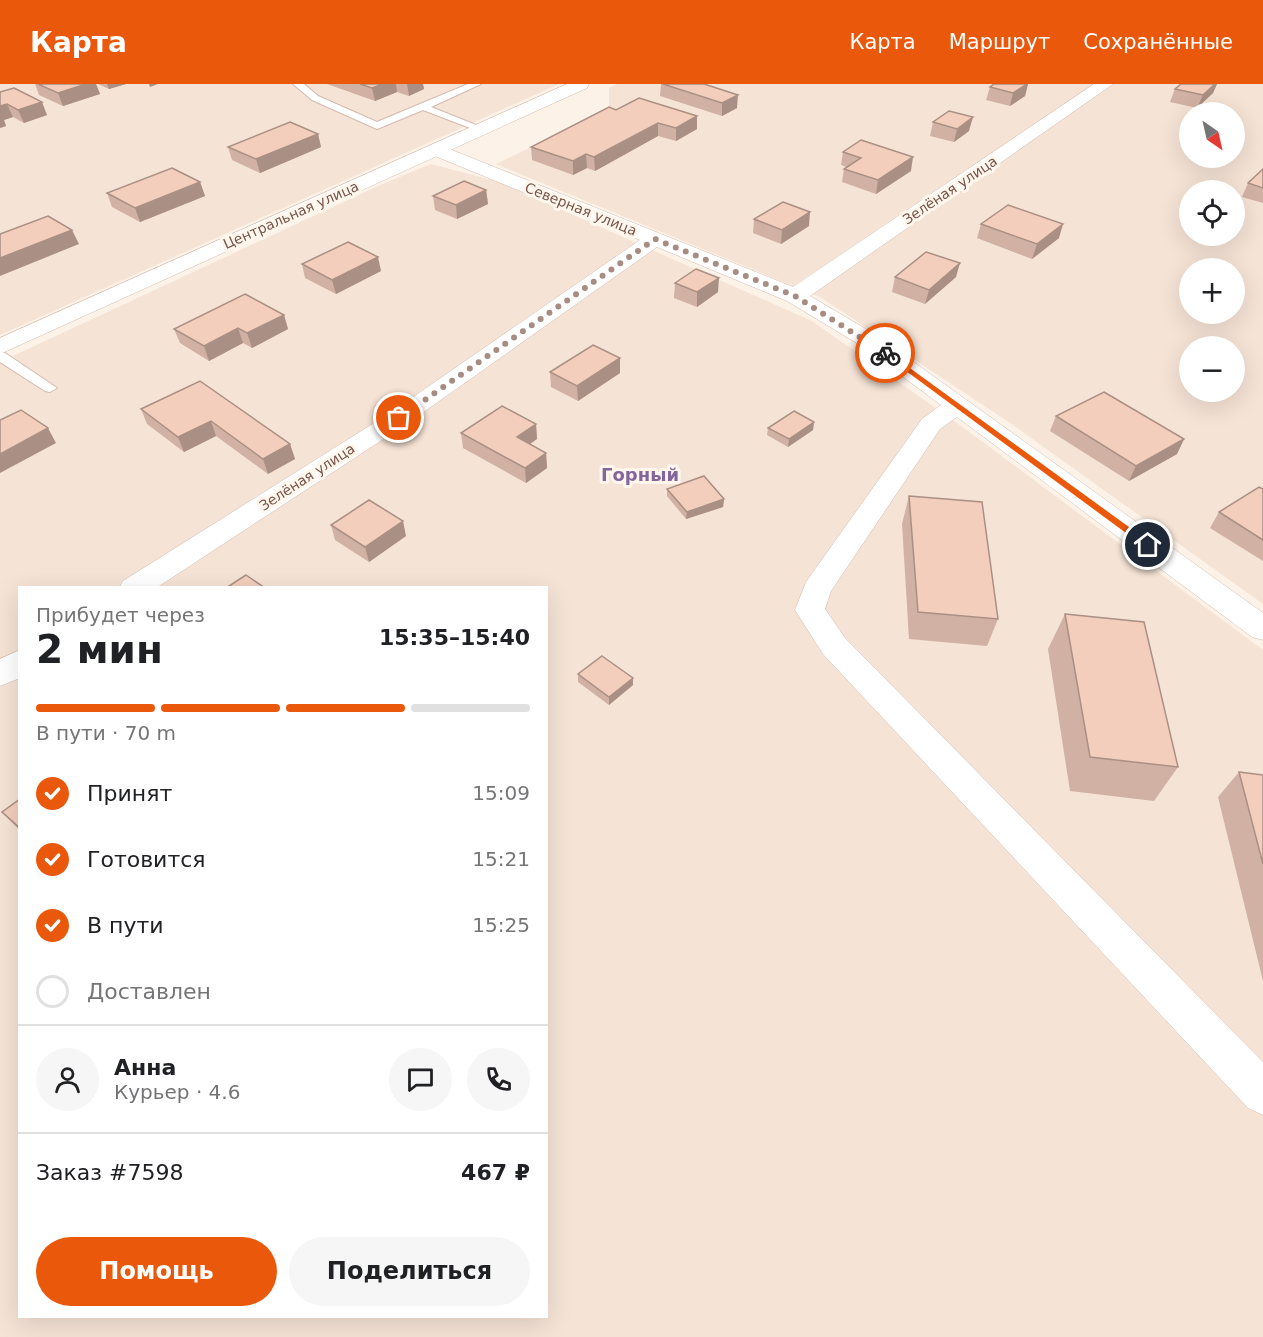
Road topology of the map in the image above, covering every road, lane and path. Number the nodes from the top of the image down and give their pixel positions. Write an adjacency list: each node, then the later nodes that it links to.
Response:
1 (298, 84): 6 (lane)
2 (455, 84): 5 (lane)
3 (581, 84): 7 (street, Центральная улица)
4 (1105, 84): 10 (street, Зелёная улица)
5 (471, 86): 6 (lane)
6 (423, 107): 7 (lane)
7 (482, 129): 8 (street, Центральная улица)
8 (436, 150): 9 (street, Северная улица); 11 (street, Центральная улица)
9 (655, 239): 10 (street, Северная улица); 15 (street, Зелёная улица)
10 (795, 296): 14 (street, Северная улица)
11 (0, 346)
12 (0, 356): 13 (lane)
13 (50, 388)
14 (956, 406): 16 (street, Северная улица); 19 (street)
15 (137, 586)
16 (1263, 629)
17 (18, 663): 18 (street)
18 (0, 674)
19 (1263, 1093)

